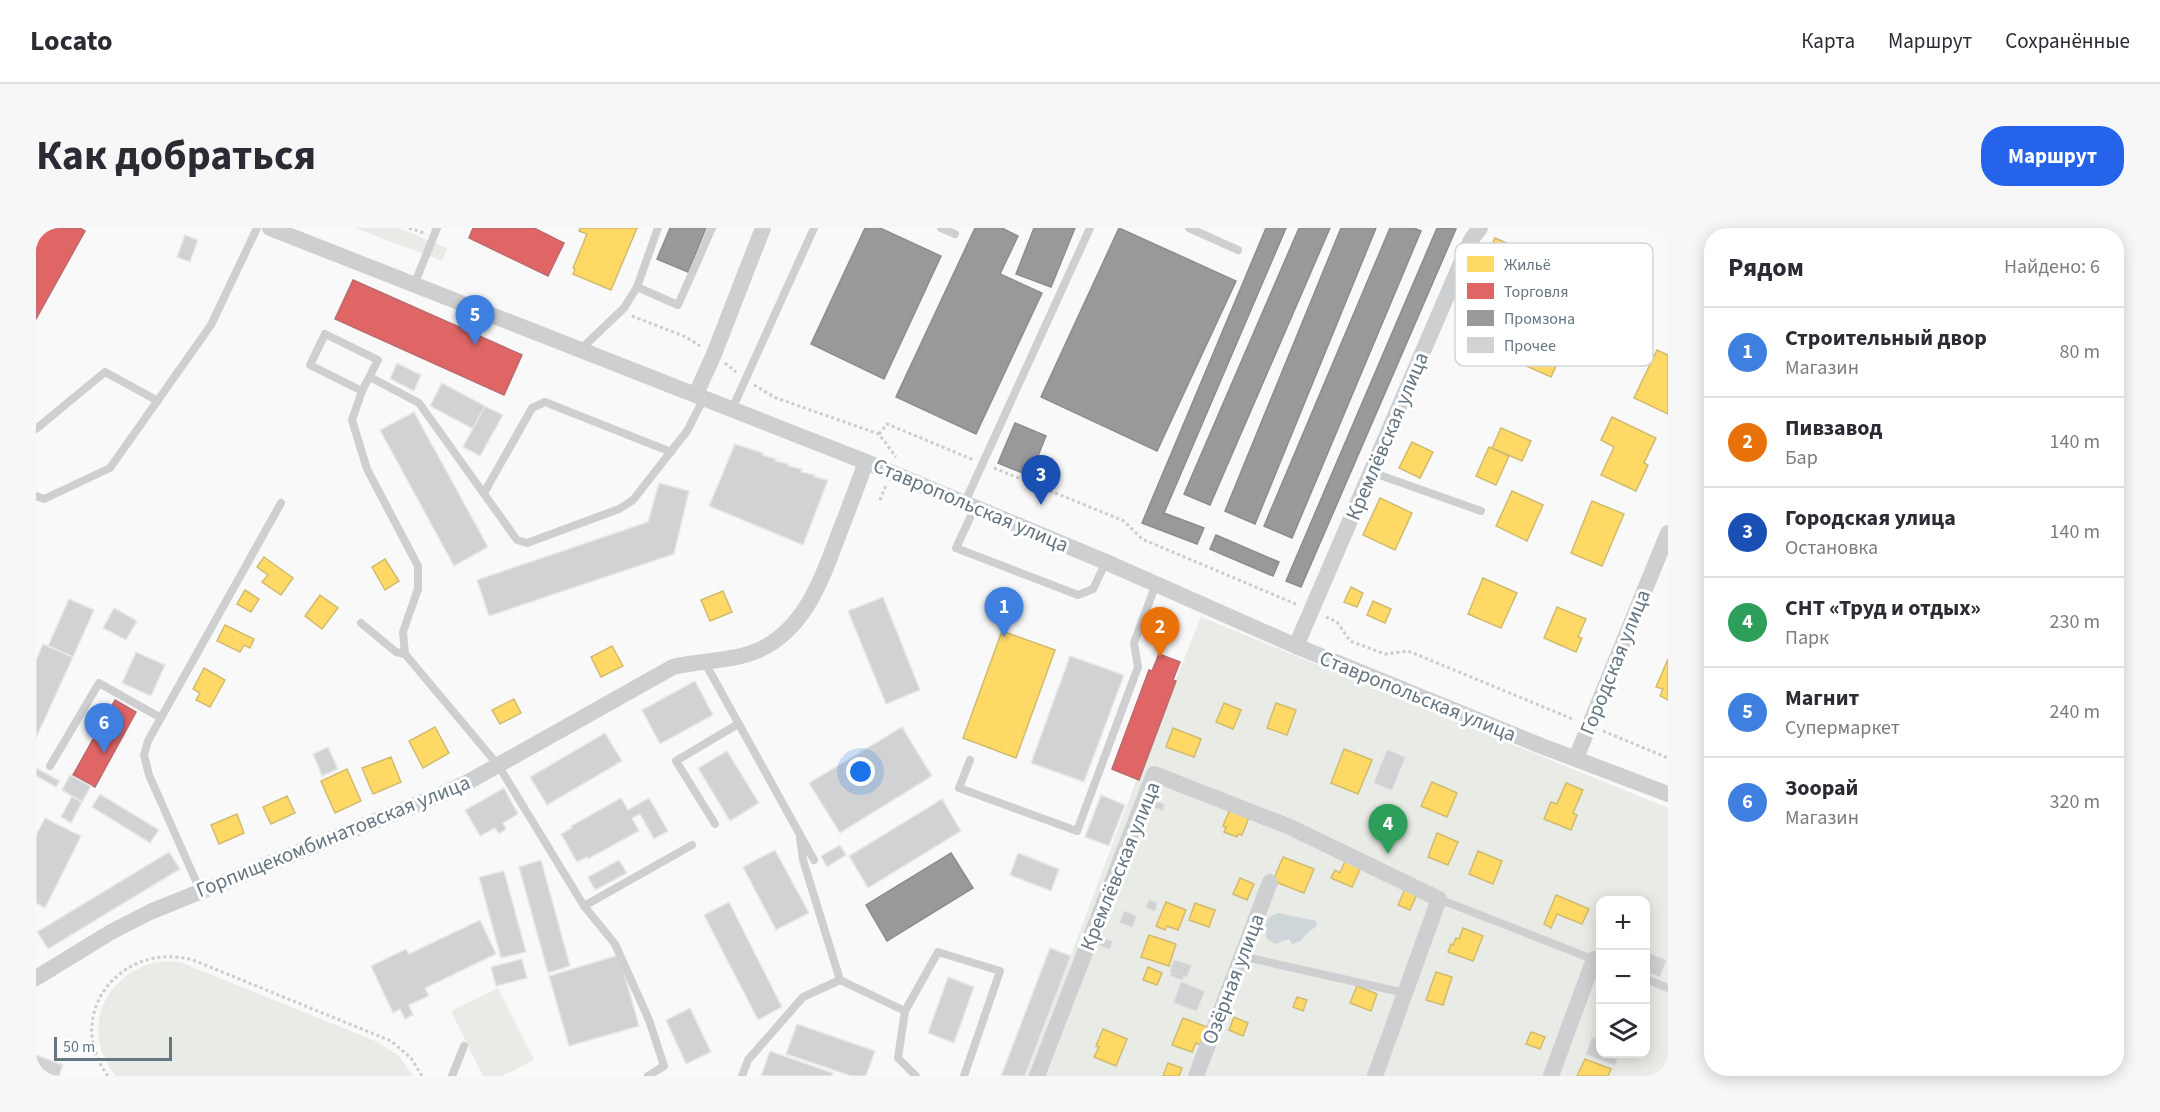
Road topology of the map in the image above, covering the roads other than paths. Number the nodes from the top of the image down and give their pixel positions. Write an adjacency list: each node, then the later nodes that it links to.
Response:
1 (257, 228): 22 (lane)
2 (270, 228): 16 (street, Ставропольская улица)
3 (437, 228): 16 (lane)
4 (658, 228): 17 (lane)
5 (712, 228): 17 (lane)
6 (763, 228): 21 (street)
7 (814, 228): 23 (lane)
8 (941, 228): 12 (lane)
9 (1090, 228): 31 (lane)
10 (1189, 228): 14 (lane)
11 (1480, 228): 13 (street, Кремлёвская улица)
12 (955, 234)
13 (1470, 243)
14 (1238, 250)
15 (1455, 277): 27 (street, Кремлёвская улица)
16 (414, 285): 18 (street, Ставропольская улица)
17 (637, 287): 18 (lane)
18 (580, 350): 21 (street, Ставропольская улица)
19 (370, 377): 20 (lane); 20 (lane); 28 (lane)
20 (362, 392): 38 (lane)
21 (700, 396): 23 (street, Ставропольская улица); 25 (lane)
22 (158, 401): 24 (lane); 29 (lane)
23 (732, 409): 26 (street, Ставропольская улица)
24 (36, 429)
25 (671, 453): 28 (lane); 28 (lane)
26 (866, 462): 31 (street, Ставропольская улица); 39 (street, Горпищекомбинатовская улица)
27 (1371, 472): 32 (lane); 37 (street, Кремлёвская улица)
28 (484, 493)
29 (36, 496)
30 (281, 503): 40 (lane)
31 (970, 504): 34 (street, Ставропольская улица); 34 (lane)
32 (1481, 512)
33 (1668, 533): 42 (street, Городская улица)
34 (1106, 562): 35 (street, Ставропольская улица)
35 (1156, 584): 37 (street, Ставропольская улица); 43 (lane)
36 (361, 624): 38 (lane)
37 (1296, 646): 42 (street, Ставропольская улица)
38 (405, 654): 44 (lane)
39 (704, 661): 41 (lane); 44 (street, Горпищекомбинатовская улица)
40 (160, 718): 45 (lane); 52 (lane)
41 (738, 724): 47 (lane); 48 (lane)
42 (1576, 758): 46 (street, Ставропольская улица)
43 (970, 760)
44 (498, 765): 52 (street, Горпищекомбинатовская улица); 54 (lane)
45 (50, 766)
46 (1668, 794)
47 (715, 824)
48 (800, 838): 50 (lane); 59 (lane)
49 (692, 845): 54 (lane)
50 (814, 860)
51 (1270, 882): 55 (street, Озёрная улица)
52 (200, 890): 58 (street, Горпищекомбинатовская улица)
53 (1439, 899): 56 (lane); 62 (street); 70 (street, Кремлёвская улица)
54 (584, 906): 66 (lane)
55 (1241, 956): 62 (lane); 71 (street, Озёрная улица)
56 (1596, 960)
57 (1596, 963): 73 (street)
58 (36, 978)
59 (840, 980): 63 (lane); 67 (lane)
60 (1650, 981): 61 (lane)
61 (1668, 988)
62 (1405, 993): 72 (street)
63 (905, 1011): 68 (lane); 69 (lane)
64 (464, 1046): 65 (lane)
65 (452, 1076)
66 (648, 1076)
67 (742, 1076)
68 (916, 1076)
69 (964, 1076)
70 (1037, 1076)
71 (1196, 1076)
72 (1376, 1076)
73 (1551, 1076)

